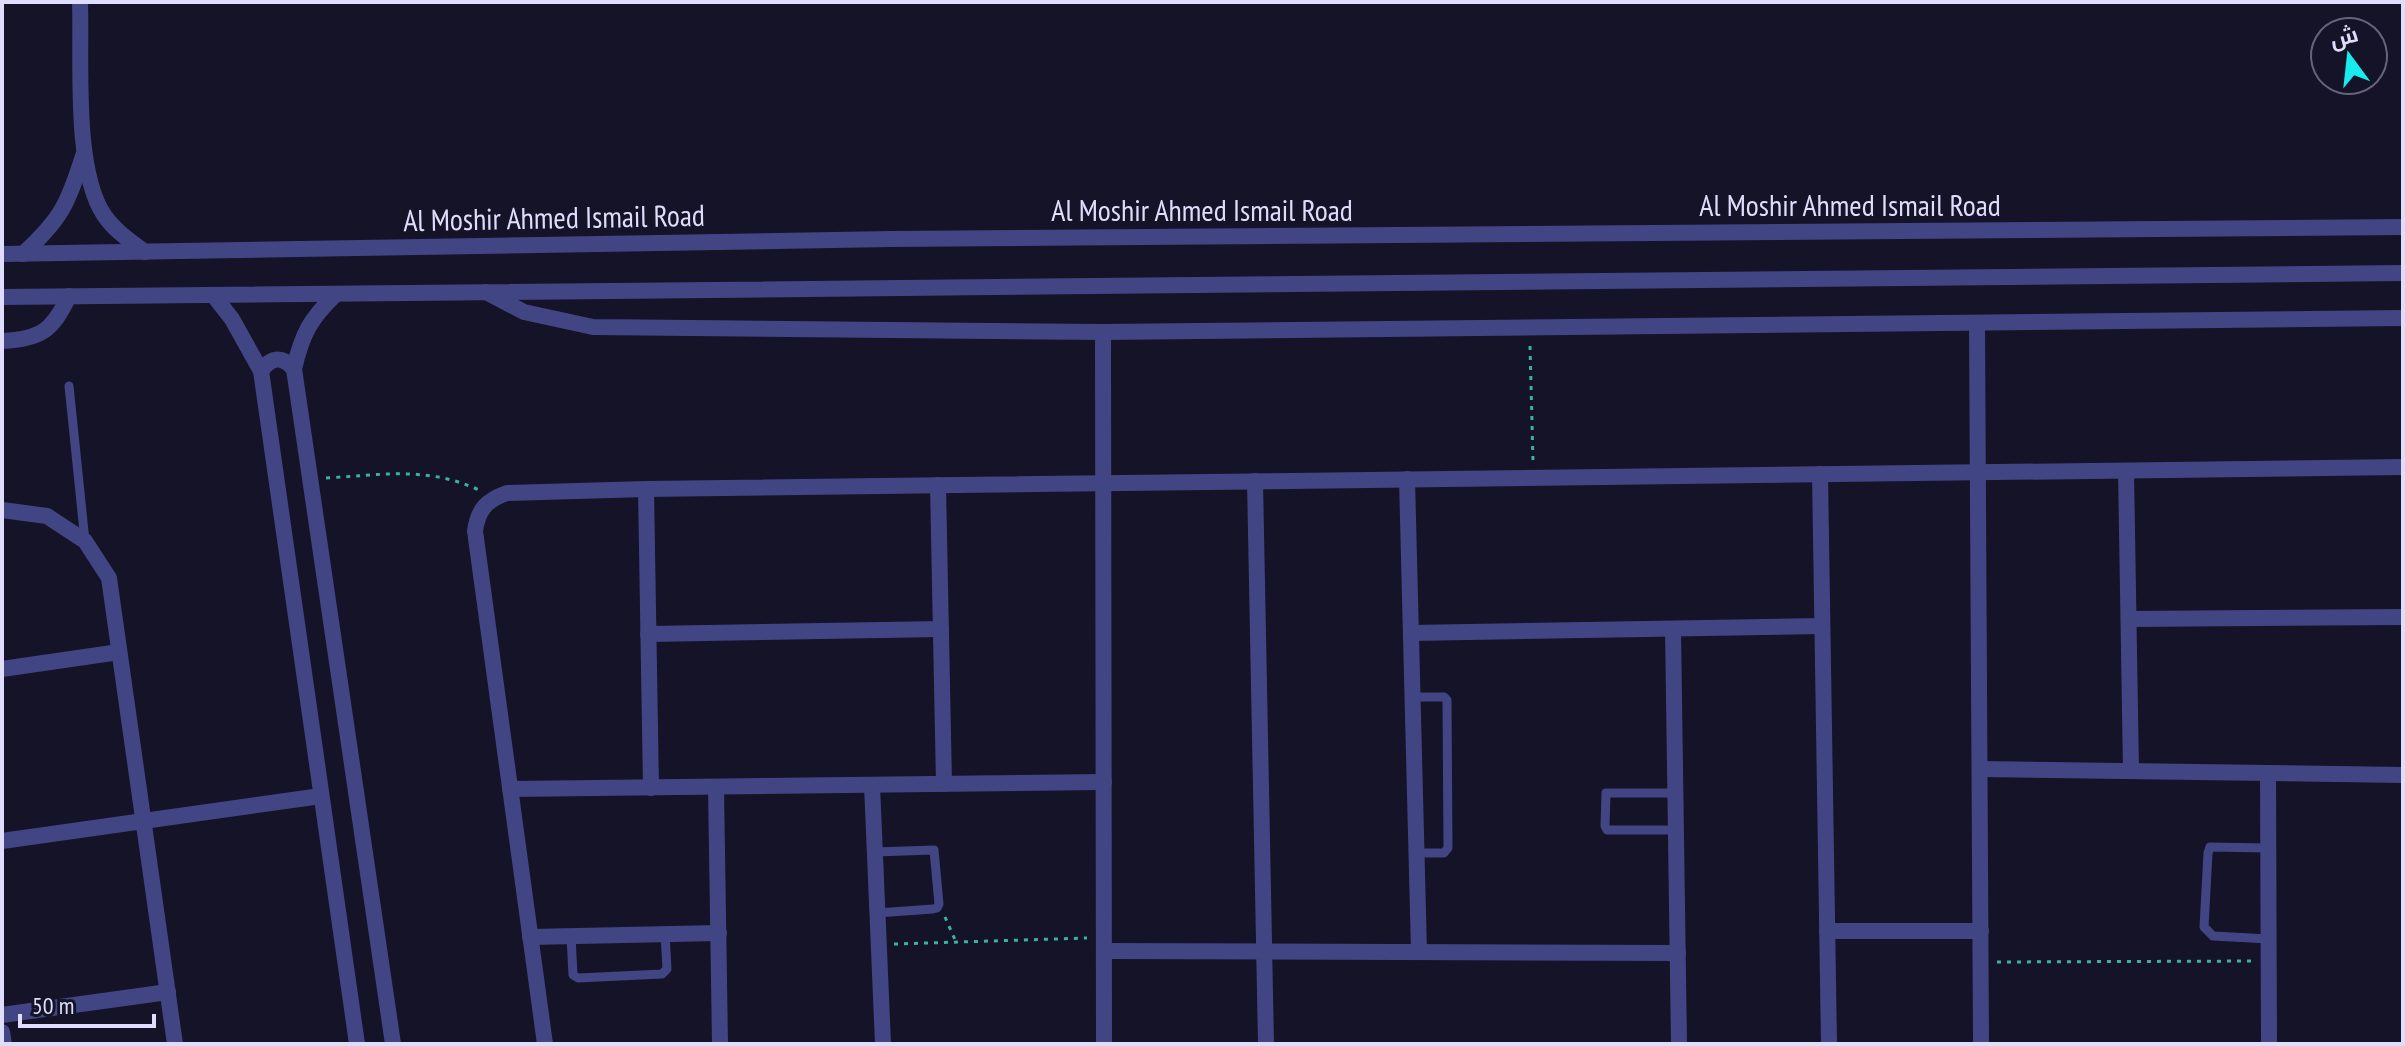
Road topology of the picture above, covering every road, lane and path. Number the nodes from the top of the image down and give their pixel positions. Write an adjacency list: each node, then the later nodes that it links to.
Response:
1 (80, 2): 2 (street)
2 (83, 154): 4 (street); 6 (street)
3 (2403, 227): 4 (street, Al Moshir Ahmed Ismail Road)
4 (145, 252): 6 (street, Al Moshir Ahmed Ismail Road)
5 (2, 254): 6 (street, Al Moshir Ahmed Ismail Road)
6 (23, 254)
7 (2403, 273): 8 (street)
8 (486, 292): 9 (street); 16 (street)
9 (336, 294): 11 (street); 18 (street)
10 (69, 296): 11 (street); 12 (street); 17 (street)
11 (214, 296): 19 (street)
12 (2, 297)
13 (2403, 318): 14 (street)
14 (1977, 323): 15 (street); 23 (street)
15 (1530, 327): 16 (street); 25 (path)
16 (1103, 332): 29 (street)
17 (2, 341)
18 (294, 369): 19 (street); 26 (street)
19 (261, 371): 56 (street)
20 (69, 386): 34 (lane)
21 (2403, 467): 22 (street)
22 (2126, 471): 23 (street); 36 (street)
23 (1978, 472): 24 (street); 45 (street)
24 (1820, 474): 25 (street); 37 (street)
25 (1533, 478): 27 (street)
26 (310, 479): 32 (path); 86 (street)
27 (1407, 479): 28 (street); 40 (street)
28 (1255, 481): 29 (street); 75 (street)
29 (1104, 483): 30 (street); 49 (street)
30 (938, 485): 31 (street); 38 (street)
31 (646, 489): 32 (street); 41 (street)
32 (494, 497): 54 (street)
33 (2, 510): 34 (street)
34 (85, 541): 42 (street)
35 (2403, 617): 36 (street)
36 (2129, 619): 46 (street)
37 (1822, 626): 39 (street); 65 (street)
38 (941, 629): 41 (street); 50 (street)
39 (1673, 629): 40 (street); 55 (street)
40 (1411, 633): 44 (street)
41 (648, 634): 53 (street)
42 (119, 652): 43 (street); 57 (street)
43 (2, 669)
44 (1413, 697): 62 (street); 62 (lane)
45 (1980, 769): 46 (street); 66 (street)
46 (2131, 771): 47 (street)
47 (2268, 773): 48 (street); 60 (street)
48 (2403, 775)
49 (1104, 782): 50 (street); 73 (street)
50 (944, 784): 51 (street)
51 (872, 785): 52 (street); 61 (street)
52 (716, 787): 53 (street); 67 (street)
53 (651, 788): 54 (street)
54 (510, 789): 70 (street)
55 (1675, 793): 58 (street); 58 (lane)
56 (321, 796): 57 (street); 85 (street)
57 (143, 821): 59 (street); 80 (street)
58 (1676, 830): 77 (street)
59 (2, 841)
60 (2268, 848): 71 (street); 71 (lane)
61 (875, 852): 63 (lane); 64 (street)
62 (1417, 853): 76 (street)
63 (937, 908): 64 (lane); 72 (path)
64 (877, 913): 74 (street)
65 (1827, 931): 66 (street); 93 (street)
66 (1981, 931): 79 (street)
67 (719, 933): 68 (street); 88 (street)
68 (665, 934): 69 (street); 69 (lane)
69 (571, 936): 70 (street)
70 (530, 937): 87 (street)
71 (2269, 939): 78 (street)
72 (956, 942): 73 (path); 74 (path)
73 (1104, 944): 75 (street); 90 (street)
74 (879, 945): 89 (street)
75 (1265, 951): 76 (street); 91 (street)
76 (1419, 952): 77 (street)
77 (1678, 953): 92 (street)
78 (2269, 961): 79 (path); 95 (street)
79 (1981, 962): 94 (street)
80 (168, 992): 81 (street); 84 (street)
81 (2, 1015)
82 (2, 1032): 83 (street)
83 (4, 1044)
84 (175, 1044)
85 (357, 1044)
86 (393, 1044)
87 (545, 1044)
88 (720, 1044)
89 (883, 1044)
90 (1104, 1044)
91 (1266, 1044)
92 (1679, 1044)
93 (1829, 1044)
94 (1981, 1044)
95 (2269, 1044)

